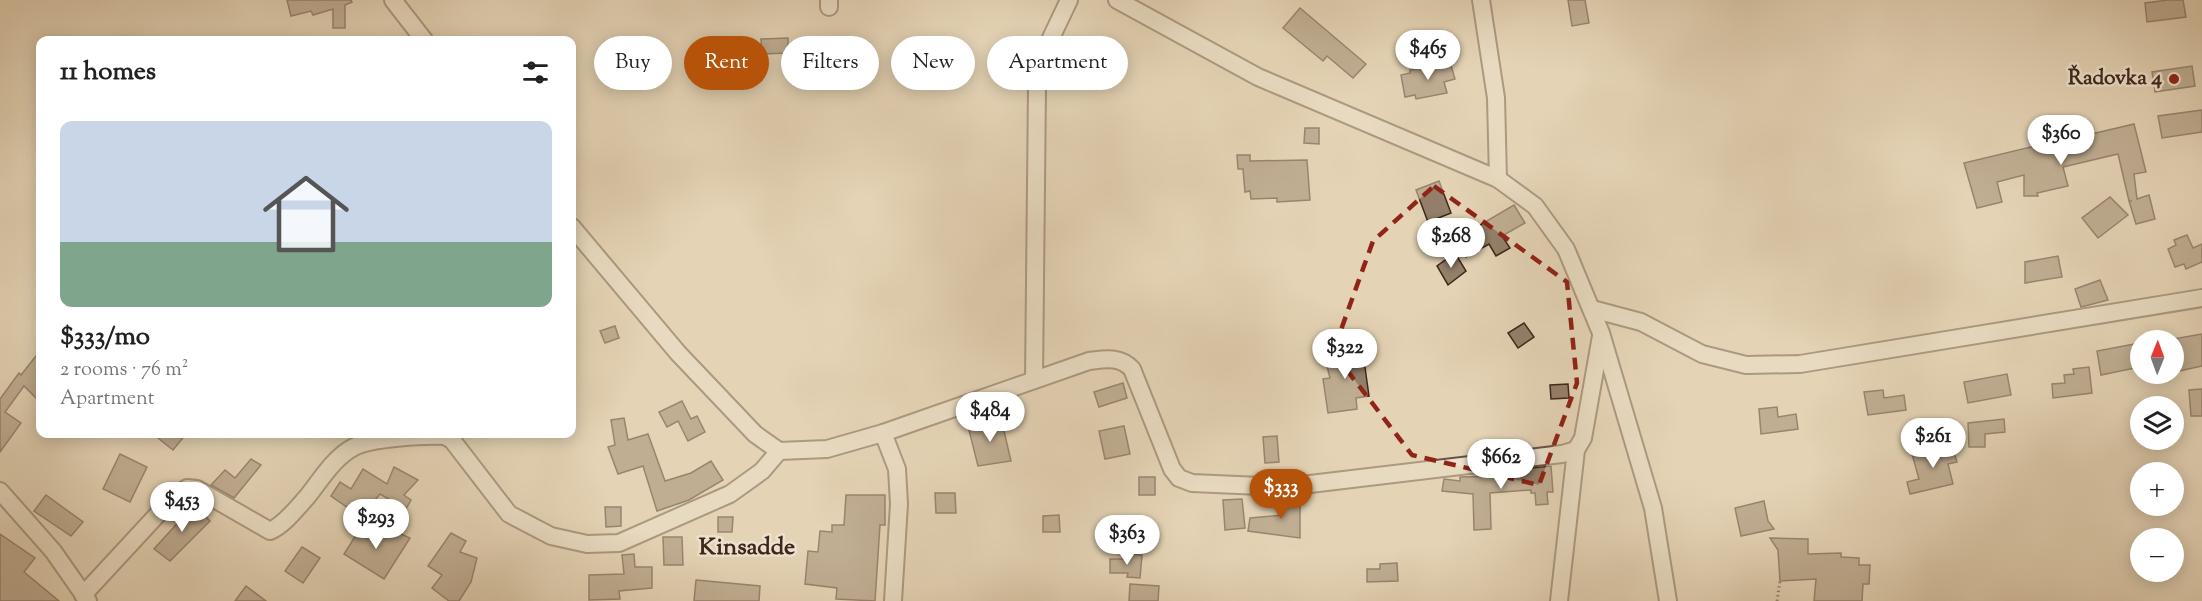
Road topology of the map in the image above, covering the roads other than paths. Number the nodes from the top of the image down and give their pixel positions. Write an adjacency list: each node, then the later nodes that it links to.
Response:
1 (393, 0): 5 (street)
2 (1069, 0): 11 (street)
3 (1117, 0): 6 (street)
4 (1481, 0): 6 (street)
5 (421, 36)
6 (1498, 179): 9 (street)
7 (576, 231): 16 (street)
8 (2202, 298): 9 (street)
9 (1592, 309): 10 (street)
10 (1601, 333): 15 (street); 21 (street)
11 (1034, 380): 12 (street); 15 (street)
12 (883, 433): 16 (street); 19 (street)
13 (419, 438): 18 (street)
14 (448, 438): 16 (street)
15 (1576, 450): 20 (street)
16 (779, 451)
17 (0, 490): 18 (street)
18 (86, 598)
19 (893, 601)
20 (1559, 601)
21 (1668, 601)

